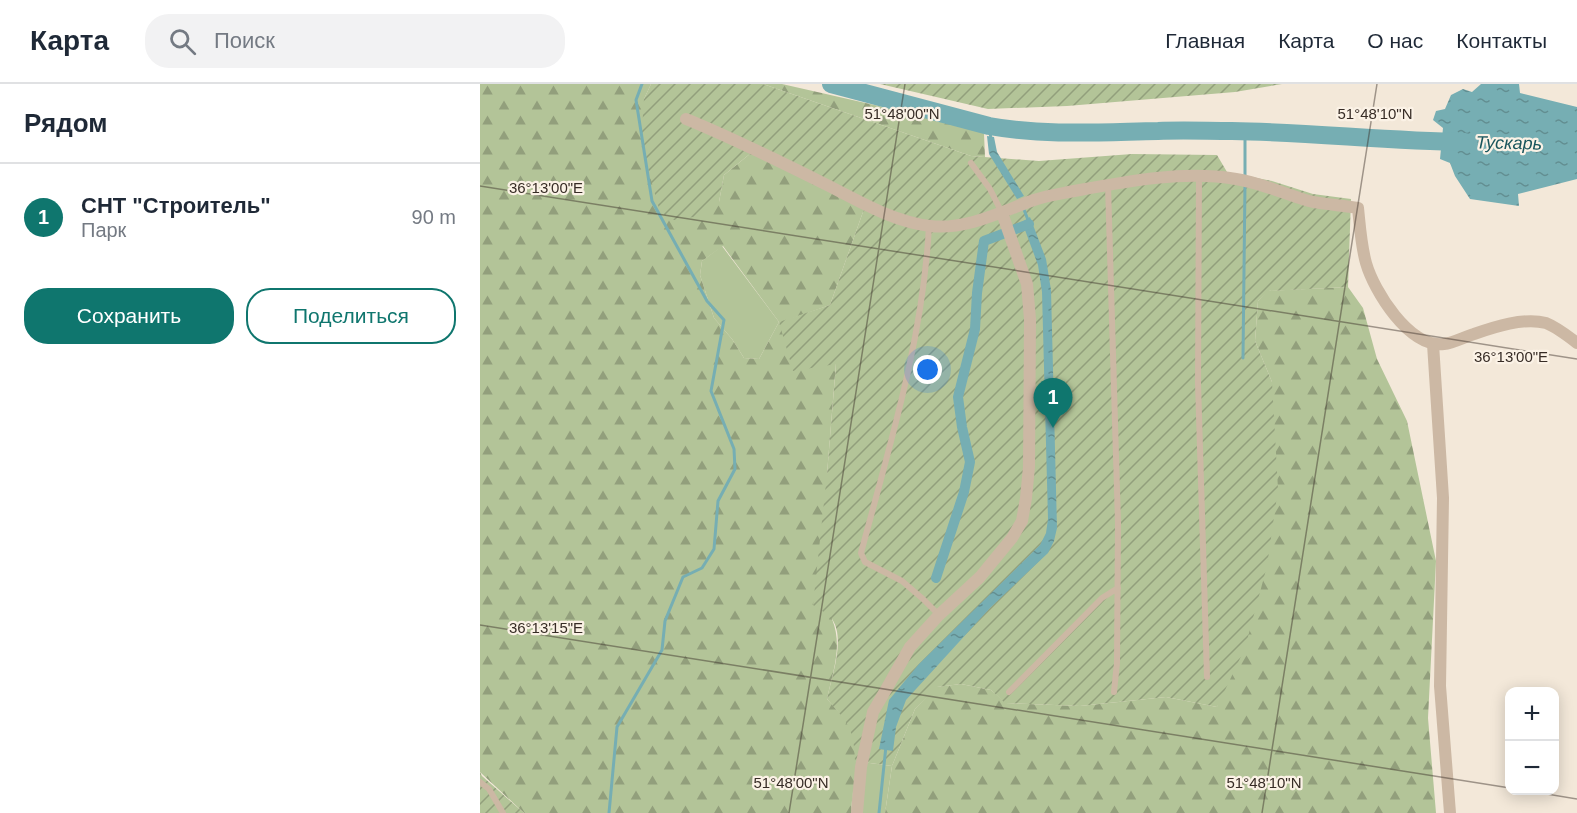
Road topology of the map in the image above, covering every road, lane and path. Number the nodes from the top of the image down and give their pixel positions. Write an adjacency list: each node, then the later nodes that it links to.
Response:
1 (686, 119): 6 (street)
2 (971, 163): 5 (lane)
3 (1199, 176): 4 (street); 8 (street); 11 (lane)
4 (1108, 185): 5 (street); 9 (lane)
5 (1002, 213): 6 (street); 10 (street)
6 (929, 226): 10 (lane)
7 (1577, 342): 8 (street)
8 (1433, 344): 17 (street)
9 (1118, 588): 12 (lane); 13 (lane)
10 (939, 615): 16 (street)
11 (1206, 676)
12 (1114, 692)
13 (1009, 693)
14 (480, 782): 15 (lane)
15 (503, 813)
16 (857, 813)
17 (1450, 813)

